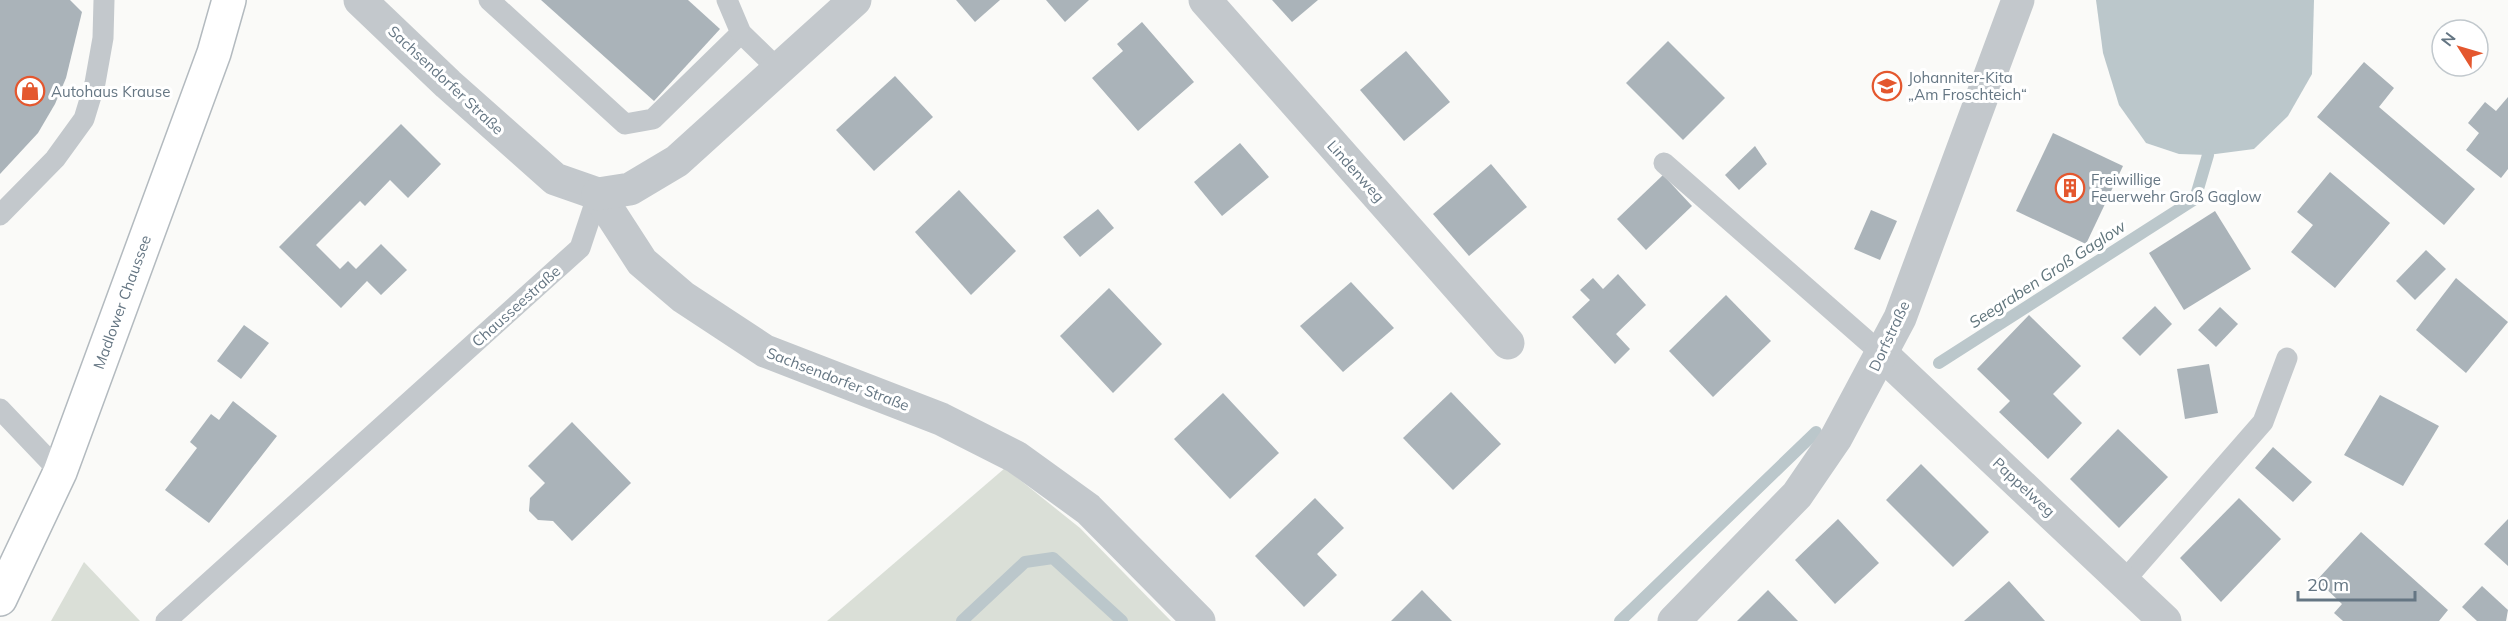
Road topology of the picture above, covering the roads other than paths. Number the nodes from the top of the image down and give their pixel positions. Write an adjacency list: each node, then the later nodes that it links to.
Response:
1 (105, 0): 13 (lane)
2 (230, 0): 18 (main road, Madlower Chaussee)
3 (360, 0): 12 (street, Sachsendorfer Straße)
4 (489, 0): 9 (lane)
5 (727, 0): 9 (lane)
6 (855, 0): 10 (street)
7 (1204, 0): 14 (street, Lindenweg)
8 (2018, 0): 15 (street, Dorfstraße)
9 (741, 33): 10 (lane)
10 (778, 69): 12 (street)
11 (1664, 163): 15 (lane)
12 (598, 194): 21 (lane, Chausseestraße); 22 (street, Sachsendorfer Straße)
13 (0, 215)
14 (1508, 343)
15 (1882, 354): 19 (street, Pappelweg); 23 (street, Dorfstraße)
16 (2287, 358): 19 (lane)
17 (0, 409): 18 (lane)
18 (60, 472): 20 (main road, Madlower Chaussee)
19 (2124, 581): 24 (street, Pappelweg)
20 (0, 598)
21 (166, 621)
22 (1199, 621)
23 (1674, 621)
24 (2165, 621)

